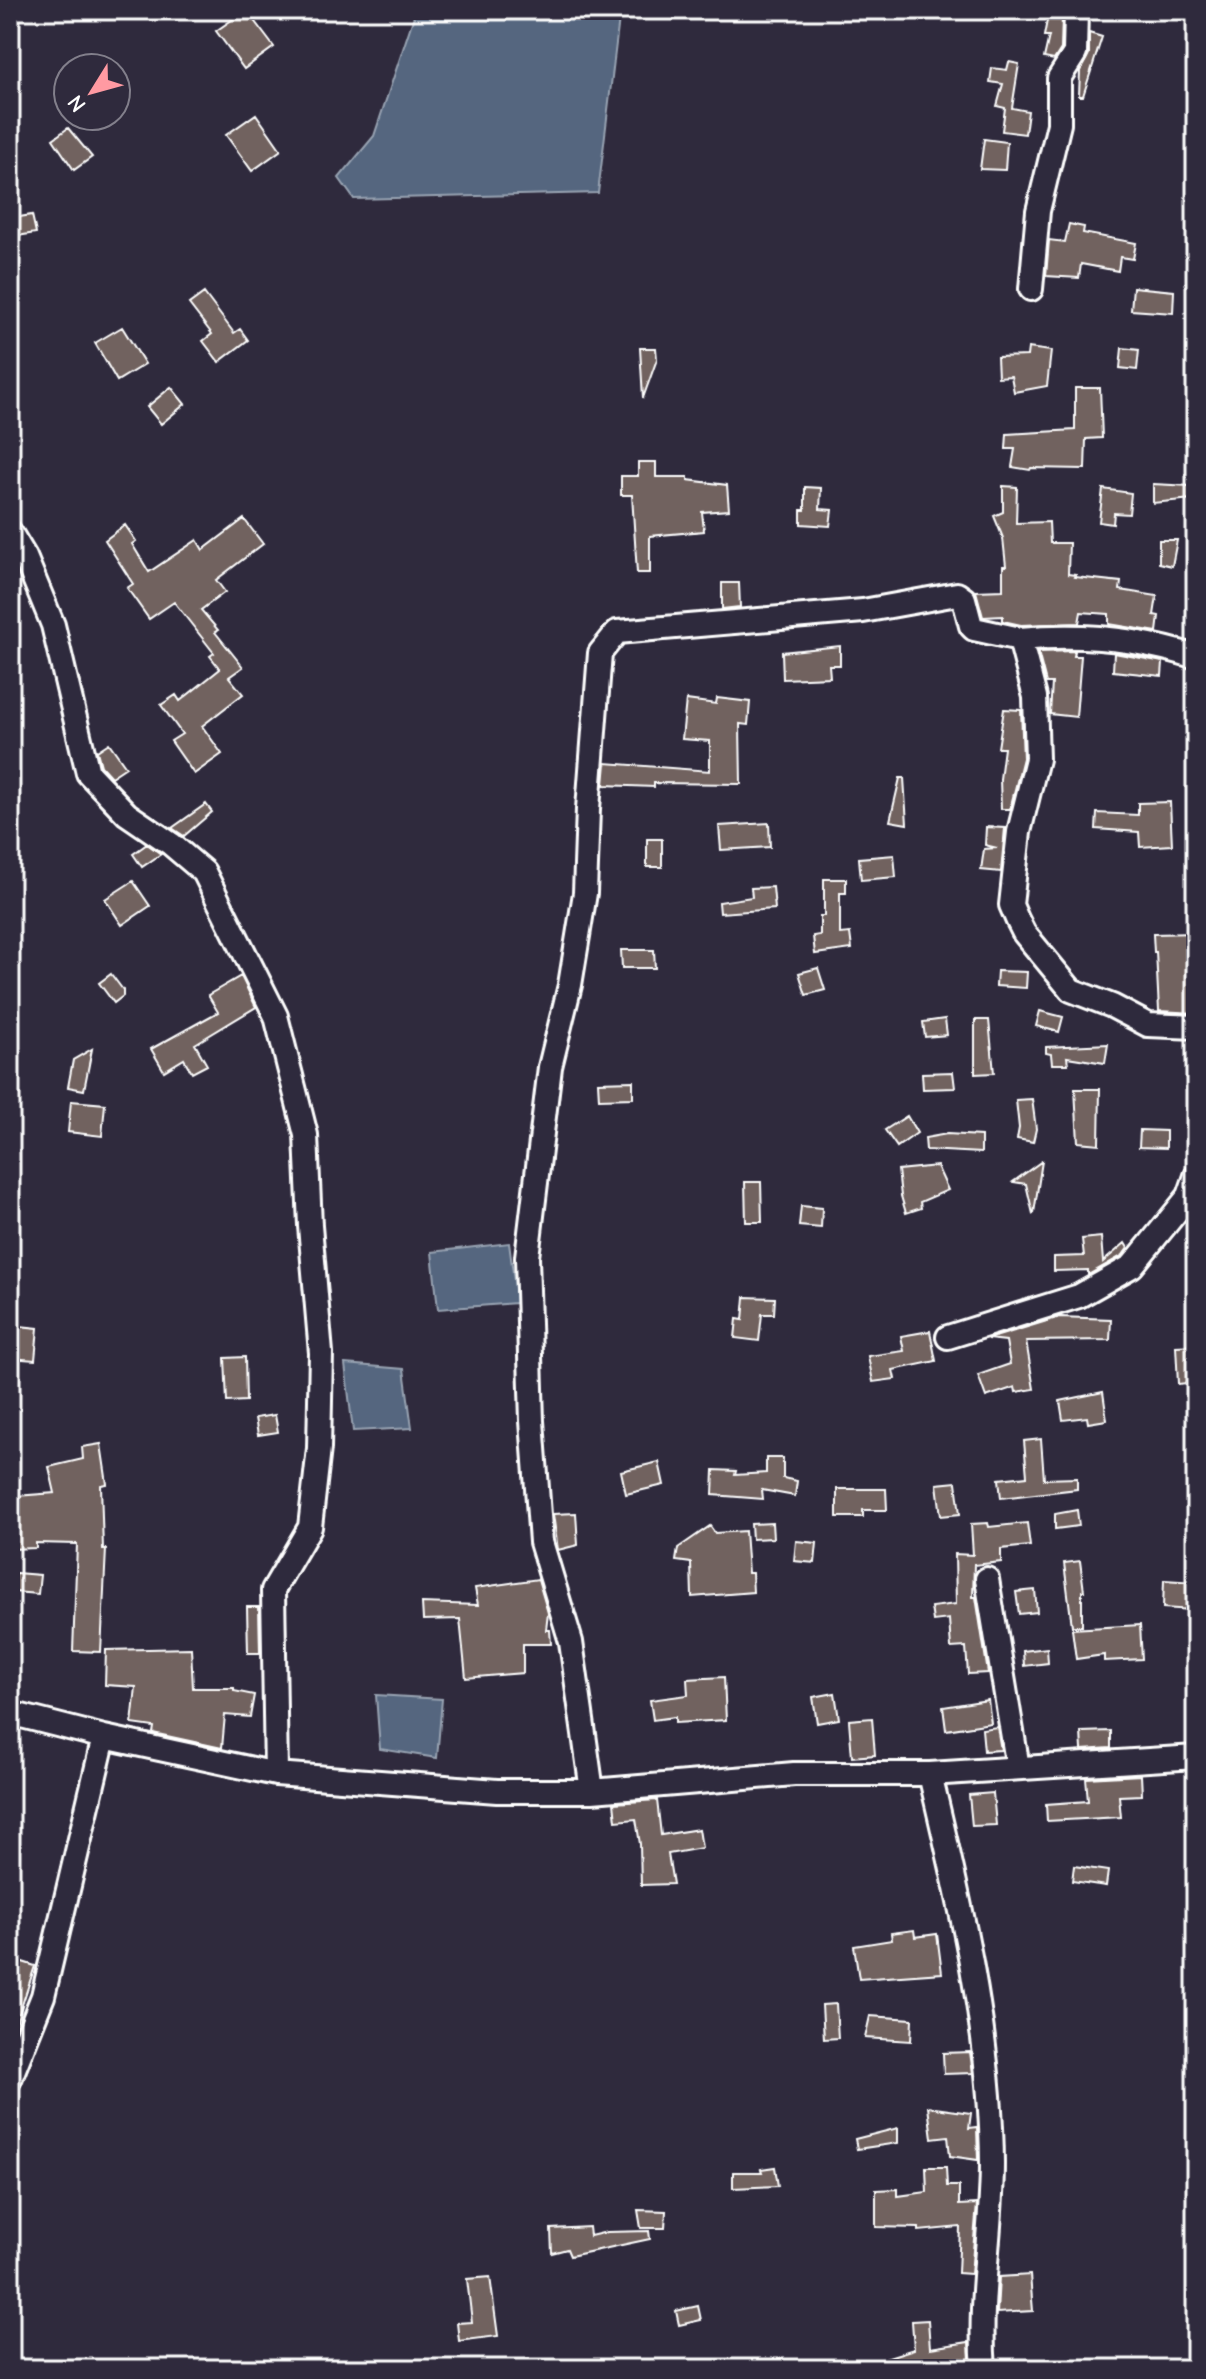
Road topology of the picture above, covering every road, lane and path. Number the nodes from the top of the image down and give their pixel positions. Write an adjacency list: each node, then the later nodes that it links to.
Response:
1 (1076, 10): 2 (street)
2 (1031, 289)
3 (10, 532): 14 (street)
4 (1020, 639): 5 (street); 6 (street); 16 (street)
5 (1196, 657)
6 (1196, 1027)
7 (1196, 1176): 8 (street)
8 (948, 1337)
9 (987, 1579): 13 (street)
10 (10, 1713): 11 (street)
11 (104, 1737): 14 (street); 17 (street)
12 (1196, 1757): 13 (street)
13 (1018, 1768): 15 (street)
14 (276, 1774): 16 (street)
15 (930, 1774): 16 (street); 18 (street)
16 (592, 1791)
17 (10, 2079)
18 (984, 2369)

